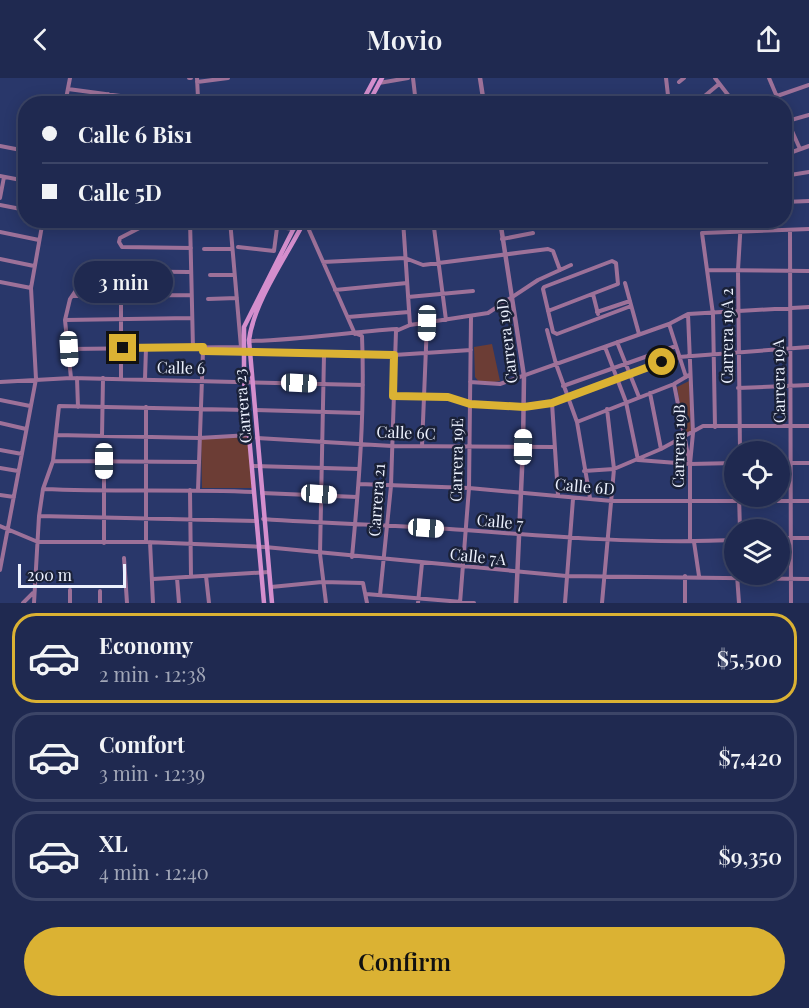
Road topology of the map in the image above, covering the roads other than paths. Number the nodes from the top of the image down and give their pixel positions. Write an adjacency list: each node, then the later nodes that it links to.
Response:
1 (70, 78): 15 (street)
2 (228, 78): 10 (street)
3 (375, 78): 20 (main road)
4 (411, 78): 11 (street); 22 (street)
5 (480, 78): 23 (street)
6 (666, 78): 24 (street)
7 (684, 78): 12 (street)
8 (715, 78): 13 (street)
9 (769, 78): 27 (street)
10 (197, 80): 19 (street)
11 (380, 81): 21 (main road)
12 (679, 82)
13 (719, 84): 25 (street); 26 (street)
14 (809, 85): 27 (street)
15 (68, 89): 16 (street); 17 (street)
16 (108, 94): 18 (street)
17 (67, 96)
18 (122, 96)
19 (198, 96)
20 (365, 96)
21 (372, 96)
22 (414, 96)
23 (483, 96)
24 (668, 96)
25 (705, 96)
26 (729, 96)
27 (777, 96)
28 (809, 115): 29 (street)
29 (792, 120)
30 (792, 134): 34 (street)
31 (0, 146): 33 (street)
32 (809, 146): 34 (street)
33 (18, 149)
34 (800, 149): 35 (street)
35 (792, 152)
36 (809, 172): 37 (street)
37 (792, 175)
38 (2, 177): 39 (street); 40 (street)
39 (18, 180)
40 (0, 198)
41 (809, 201): 42 (street)
42 (792, 202)
43 (0, 205): 44 (street)
44 (18, 208)
45 (41, 228): 63 (street)
46 (140, 228): 66 (street)
47 (190, 228): 66 (street)
48 (231, 228): 68 (street)
49 (278, 228): 64 (street)
50 (286, 228): 56 (street)
51 (300, 228): 65 (main road, Carrera 23)
52 (308, 228): 72 (street)
53 (403, 228): 70 (street)
54 (434, 228): 73 (street)
55 (501, 228): 62 (street, Carrera 19D)
56 (294, 229): 65 (main road, Carrera 23)
57 (809, 229): 58 (street)
58 (789, 230): 59 (street); 79 (street, Carrera 19A)
59 (741, 231): 77 (street); 78 (street, Carrera 19A 2)
60 (0, 232): 63 (street)
61 (533, 232): 62 (street)
62 (502, 239): 69 (street, Carrera 19D)
63 (39, 240): 75 (street)
64 (238, 246)
65 (288, 246): 117 (main road, Carrera 23); 125 (main road, Carrera 23)
66 (191, 248): 82 (street)
67 (204, 249): 68 (street)
68 (232, 249): 84 (street)
69 (505, 256): 73 (street); 76 (street); 96 (street, Carrera 19D)
70 (405, 258): 72 (street); 73 (street); 86 (street)
71 (0, 259): 75 (street)
72 (323, 262): 89 (street)
73 (440, 264): 91 (street)
74 (571, 265): 76 (street)
75 (34, 266): 88 (street)
76 (560, 270): 96 (street)
77 (708, 270): 78 (street); 108 (street)
78 (738, 270): 79 (street); 106 (street, Carrera 19A 2)
79 (789, 270): 80 (street); 102 (street, Carrera 19A)
80 (809, 271)
81 (121, 272): 82 (street); 93 (street); 95 (street)
82 (189, 272): 94 (street)
83 (210, 275): 84 (street)
84 (234, 275): 98 (street)
85 (0, 282): 88 (street)
86 (407, 283): 89 (street); 97 (street)
87 (625, 283): 100 (street)
88 (31, 288): 158 (street)
89 (335, 290): 109 (street)
90 (473, 291): 91 (street)
91 (442, 293): 97 (street); 116 (street)
92 (593, 294): 103 (street); 103 (street); 105 (street)
93 (121, 295): 94 (street); 95 (street); 113 (street)
94 (190, 295): 111 (street)
95 (72, 296): 114 (street)
96 (513, 296): 110 (street); 151 (street, Carrera 19D)
97 (408, 297): 104 (street)
98 (237, 298): 99 (street); 115 (street)
99 (208, 299)
100 (630, 303): 105 (street); 112 (street); 124 (street)
101 (809, 307): 102 (street)
102 (789, 309): 106 (street); 135 (street, Carrera 19A)
103 (548, 311): 112 (street)
104 (409, 312): 109 (street); 120 (street)
105 (597, 312): 112 (street)
106 (738, 313): 108 (street); 140 (street, Carrera 19A 2)
107 (688, 314): 108 (street); 119 (street); 144 (street, Carrera 19B)
108 (713, 314): 143 (street)
109 (348, 317): 123 (street)
110 (471, 317): 116 (street); 137 (street, Carrera 19E)
111 (190, 318): 113 (street); 132 (street)
112 (599, 318)
113 (121, 319): 114 (street); 130 (street)
114 (65, 320): 133 (street)
115 (239, 320): 117 (street); 136 (street)
116 (446, 320): 118 (street)
117 (246, 321): 136 (main road, Carrera 23)
118 (427, 323): 120 (street); 138 (street)
119 (669, 324): 124 (street); 127 (street)
120 (410, 325): 121 (street)
121 (398, 329): 123 (street); 142 (street, Carrera 21)
122 (548, 330): 146 (street)
123 (356, 334): 125 (street); 141 (street)
124 (639, 334): 126 (street)
125 (249, 340): 136 (main road, Carrera 23)
126 (617, 342): 128 (street); 147 (street)
127 (676, 346): 145 (street); 147 (street)
128 (604, 347): 146 (street); 148 (street)
129 (809, 347): 135 (street)
130 (123, 348): 131 (street); 133 (street); 155 (street)
131 (146, 348): 132 (street); 159 (street)
132 (193, 348): 134 (street)
133 (69, 349): 152 (street)
134 (203, 349): 136 (street); 160 (street)
135 (789, 349): 140 (street); 168 (street, Carrera 19A)
136 (245, 350): 139 (street); 161 (main road, Carrera 23); 162 (main road, Carrera 23)
137 (471, 350): 138 (street); 164 (street, Carrera 19E)
138 (426, 353): 142 (street); 174 (street)
139 (324, 354): 141 (street); 166 (street)
140 (738, 354): 143 (street); 171 (street, Carrera 19A 2)
141 (363, 355): 142 (street); 167 (street)
142 (394, 355): 173 (street, Carrera 21)
143 (713, 355): 144 (street); 197 (street)
144 (689, 356): 145 (street); 149 (street, Carrera 19B)
145 (679, 357): 150 (street); 157 (street)
146 (556, 364): 151 (street); 170 (street)
147 (625, 364): 148 (street); 150 (street)
148 (613, 368): 156 (street); 170 (street)
149 (690, 373): 157 (street); 199 (street, Carrera 19B)
150 (629, 374): 156 (street); 176 (street)
151 (524, 376): 164 (street); 185 (street, Carrera 19D)
152 (70, 378): 153 (street, Calle 6); 158 (street, Calle 6)
153 (77, 378): 154 (street, Calle 6); 182 (street)
154 (103, 378): 155 (street, Calle 6); 183 (street)
155 (122, 378): 159 (street, Calle 6)
156 (617, 378): 175 (street); 178 (street)
157 (687, 378): 165 (street)
158 (36, 379): 163 (street, Calle 6); 181 (street)
159 (145, 379): 160 (street, Calle 6)
160 (201, 380): 161 (street, Calle 6); 186 (street)
161 (244, 380): 162 (street, Calle 6); 188 (main road, Carrera 23)
162 (252, 381): 166 (street, Calle 6); 189 (main road, Carrera 23)
163 (0, 382)
164 (470, 382): 180 (street, Carrera 19E)
165 (674, 384): 172 (street); 206 (street)
166 (322, 385): 167 (street, Calle 6); 190 (street)
167 (363, 385): 191 (street)
168 (789, 385): 169 (street); 171 (street); 195 (street, Carrera 19A)
169 (809, 385)
170 (563, 386): 175 (street)
171 (738, 388): 194 (street, Carrera 19A 2)
172 (650, 393): 176 (street); 215 (street)
173 (393, 396): 174 (street); 210 (street, Carrera 21)
174 (424, 396): 180 (street); 211 (street)
175 (567, 397): 179 (street); 192 (street)
176 (639, 397): 178 (street)
177 (0, 400): 181 (street)
178 (626, 402): 187 (street); 218 (street)
179 (552, 403): 185 (street); 214 (street)
180 (470, 404): 185 (street); 212 (street, Carrera 19E)
181 (30, 406): 198 (street)
182 (78, 407): 183 (street); 200 (street)
183 (102, 407): 184 (street); 202 (street)
184 (146, 407): 186 (street); 203 (street)
185 (524, 407): 213 (street, Carrera 19D)
186 (201, 408): 188 (street); 204 (street)
187 (607, 409): 192 (street); 231 (street)
188 (247, 410): 201 (main road, Carrera 23)
189 (255, 410): 190 (street); 205 (main road, Carrera 23)
190 (322, 412): 191 (street); 207 (street)
191 (361, 413): 209 (street)
192 (577, 422): 233 (street)
193 (0, 423): 198 (street)
194 (740, 425): 195 (street); 197 (street); 208 (street, Carrera 19A 2)
195 (791, 426): 196 (street); 224 (street, Carrera 19A)
196 (809, 426)
197 (715, 427): 199 (street)
198 (26, 429): 217 (street)
199 (693, 433): 206 (street); 226 (street, Carrera 19B)
200 (56, 435): 202 (street); 219 (street)
201 (250, 435): 204 (street); 227 (main road, Carrera 23)
202 (102, 436): 203 (street)
203 (147, 437): 204 (street); 221 (street)
204 (199, 438): 222 (street)
205 (256, 438): 207 (street, Calle 6C); 227 (main road, Carrera 23)
206 (684, 438): 215 (street); 226 (street)
207 (322, 440): 209 (street, Calle 6C); 228 (street)
208 (740, 441)
209 (360, 442): 210 (street, Calle 6C); 230 (street)
210 (392, 446): 211 (street, Calle 6C); 235 (street, Carrera 21)
211 (422, 446): 212 (street, Calle 6C)
212 (470, 446): 213 (street, Calle 6C); 237 (street, Carrera 19E)
213 (523, 447): 214 (street, Calle 6C); 243 (street, Carrera 19D)
214 (554, 447): 249 (street)
215 (661, 449): 218 (street)
216 (0, 450): 217 (street)
217 (21, 454): 232 (street)
218 (638, 459): 226 (street); 231 (street)
219 (53, 461): 220 (street); 238 (street)
220 (104, 461): 221 (street); 241 (street)
221 (146, 461): 222 (street); 236 (street)
222 (198, 462): 240 (street)
223 (724, 463): 226 (street)
224 (792, 463): 225 (street); 255 (street, Carrera 19A)
225 (809, 463)
226 (690, 464): 253 (street, Carrera 19B)
227 (256, 466): 228 (street); 242 (main road, Carrera 23); 244 (main road, Carrera 23)
228 (321, 467): 230 (street); 245 (street)
229 (0, 468): 232 (street)
230 (359, 469): 234 (street)
231 (614, 469): 233 (street); 254 (street)
232 (18, 471): 247 (street)
233 (584, 471): 250 (street)
234 (359, 484): 235 (street, Calle 6D); 248 (street)
235 (391, 486): 237 (street, Calle 6D); 265 (street, Carrera 21)
236 (146, 488): 239 (street); 241 (street); 259 (street)
237 (469, 488): 243 (street, Calle 6D); 268 (street, Carrera 19E)
238 (43, 489): 241 (street); 257 (street)
239 (190, 490): 240 (street); 261 (street)
240 (198, 490): 242 (street)
241 (104, 492): 258 (street)
242 (254, 492): 262 (main road, Carrera 23)
243 (521, 492): 249 (street, Calle 6D); 269 (street, Carrera 19D)
244 (261, 493): 245 (street); 260 (main road, Carrera 23)
245 (319, 494): 248 (street); 263 (street)
246 (0, 495): 247 (street)
247 (14, 497): 267 (street)
248 (357, 497): 264 (street)
249 (558, 498): 251 (street, Calle 6D)
250 (590, 498): 251 (street, Calle 6D); 254 (street, Calle 6D)
251 (573, 499): 270 (street)
252 (724, 499): 253 (street, Calle 6D)
253 (690, 500): 254 (street, Calle 6D); 277 (street, Carrera 19B)
254 (612, 501): 273 (street)
255 (790, 501): 256 (street, Calle 6D); 271 (street, Carrera 19A)
256 (809, 501)
257 (39, 516): 258 (street); 275 (street)
258 (103, 517): 259 (street); 278 (street)
259 (146, 519): 261 (street); 276 (street)
260 (264, 519): 263 (street, Calle 7); 280 (main road, Carrera 23)
261 (190, 521): 262 (street); 279 (street)
262 (257, 521): 280 (main road, Carrera 23)
263 (320, 522): 264 (street, Calle 7); 281 (street)
264 (355, 524): 265 (street, Calle 7); 282 (street)
265 (387, 525): 268 (street, Calle 7); 284 (street, Carrera 21)
266 (0, 526): 267 (street)
267 (9, 529): 275 (street); 287 (street)
268 (465, 530): 269 (street, Calle 7); 286 (street, Carrera 19E)
269 (520, 535): 270 (street, Calle 7); 290 (street, Carrera 19D)
270 (570, 538): 273 (street, Calle 7); 293 (street)
271 (791, 538): 272 (street); 300 (street, Carrera 19A)
272 (809, 538)
273 (609, 539): 277 (street, Calle 7); 298 (street)
274 (724, 541): 277 (street, Calle 7)
275 (38, 542): 278 (street, Calle 7A); 307 (street)
276 (148, 542): 278 (street, Calle 7A); 279 (street, Calle 7A); 299 (street)
277 (692, 542): 295 (street, Carrera 19B)
278 (104, 543)
279 (189, 544): 280 (street, Calle 7A); 296 (street)
280 (262, 548): 281 (street, Calle 7A); 288 (main road, Carrera 23); 289 (main road, Carrera 23)
281 (320, 554): 282 (street, Calle 7A); 302 (street)
282 (352, 557): 284 (street, Calle 7A)
283 (124, 558): 316 (street)
284 (384, 560): 285 (street, Calle 7A); 309 (street, Carrera 21)
285 (422, 563): 286 (street, Calle 7A); 310 (street)
286 (463, 566): 290 (street, Calle 7A); 311 (street, Carrera 19E)
287 (0, 570)
288 (262, 572): 289 (street); 292 (street); 320 (main road, Carrera 23)
289 (269, 572): 304 (main road, Carrera 23)
290 (518, 572): 293 (street, Calle 7A); 325 (street, Carrera 19D)
291 (724, 575): 295 (street, Calle 7A)
292 (206, 576): 296 (street); 319 (street)
293 (566, 576): 298 (street, Calle 7A); 326 (street)
294 (685, 576): 295 (street, Calle 7A); 298 (street, Calle 7A); 328 (street)
295 (699, 576)
296 (190, 577): 297 (street)
297 (177, 578): 299 (street); 318 (street)
298 (605, 578): 327 (street)
299 (153, 579): 317 (street)
300 (791, 579): 301 (street, Calle 7A); 330 (street, Carrera 19A)
301 (809, 579)
302 (322, 582): 304 (street); 308 (street); 322 (street)
303 (738, 585): 329 (street)
304 (271, 587): 321 (main road, Carrera 23)
305 (70, 590): 314 (street)
306 (100, 591): 315 (street)
307 (34, 592): 312 (street); 313 (street)
308 (366, 594): 309 (street); 323 (street)
309 (381, 595): 310 (street)
310 (418, 601): 311 (street)
311 (460, 602): 324 (street)
312 (23, 603)
313 (34, 603)
314 (70, 603)
315 (100, 603)
316 (127, 603)
317 (153, 603)
318 (179, 603)
319 (208, 603)
320 (264, 603)
321 (272, 603)
322 (326, 603)
323 (367, 603)
324 (474, 603)
325 (516, 603)
326 (565, 603)
327 (602, 603)
328 (685, 603)
329 (739, 603)
330 (791, 603)

